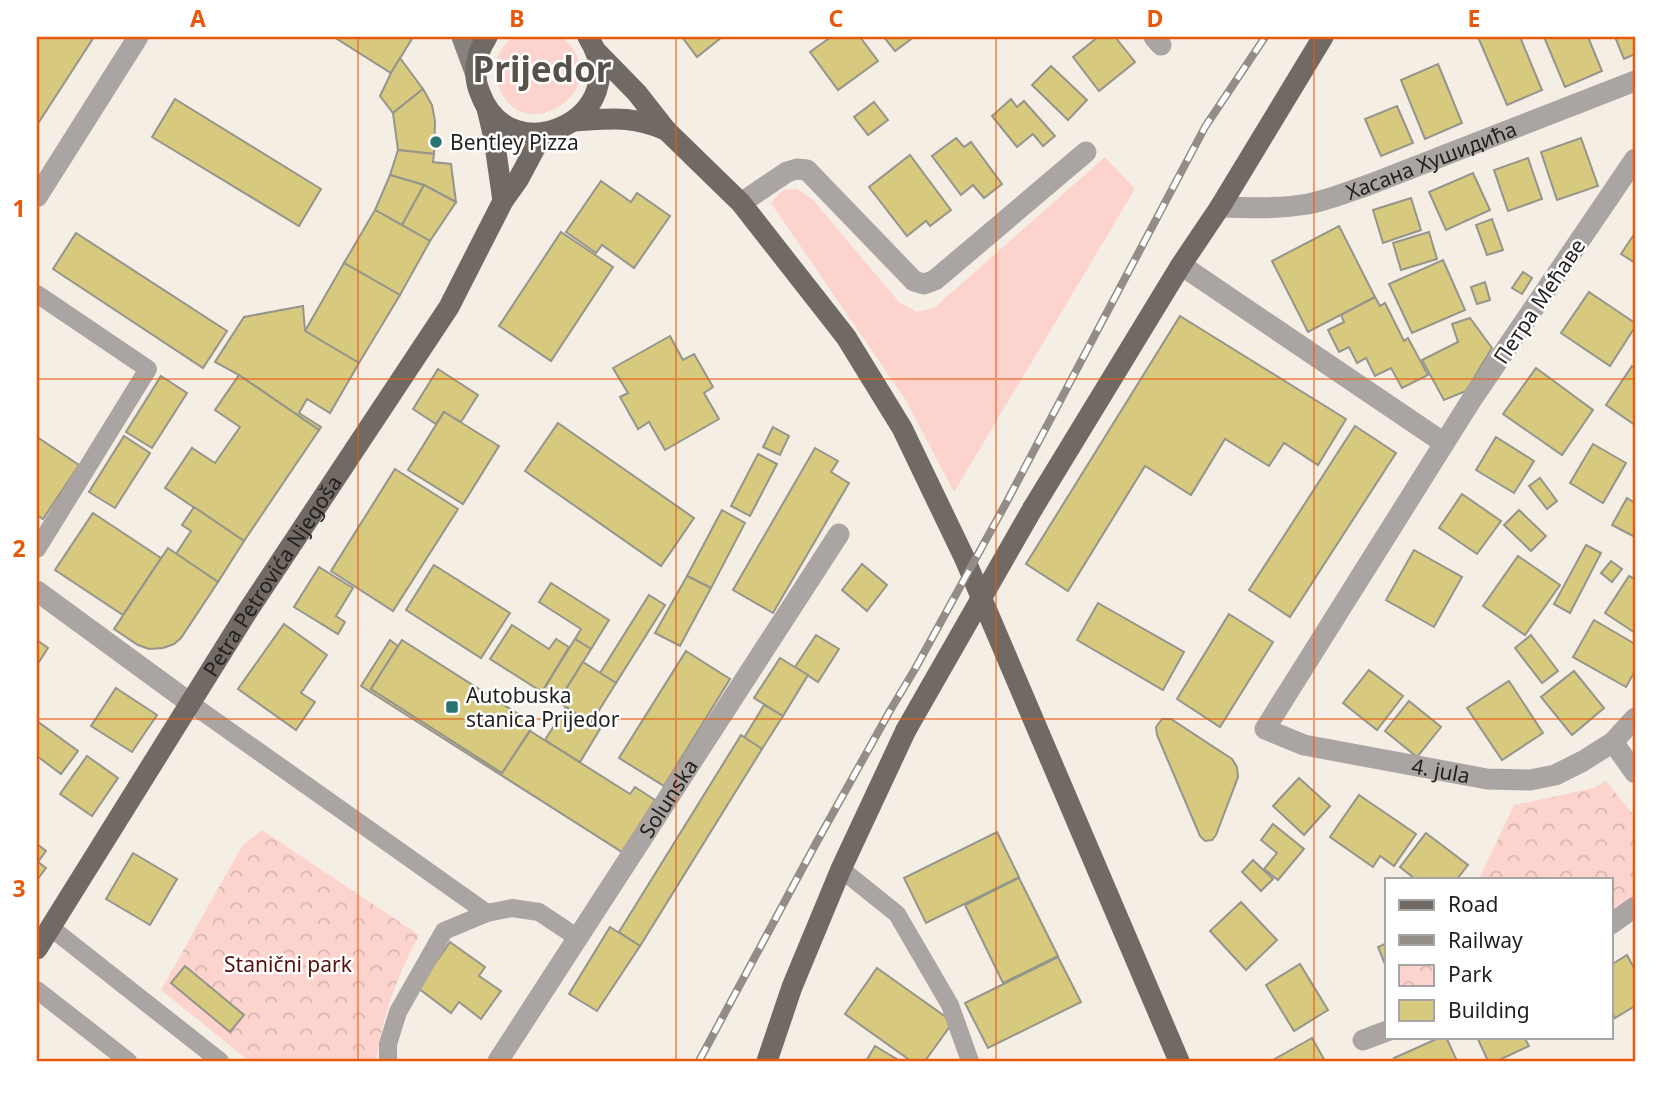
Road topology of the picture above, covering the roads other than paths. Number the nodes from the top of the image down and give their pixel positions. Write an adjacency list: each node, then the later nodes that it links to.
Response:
1 (138, 37): 14 (street)
2 (462, 37): 6 (street)
3 (486, 37): 6 (main road)
4 (1323, 37): 17 (main road)
5 (592, 43): 9 (main road); 10 (main road)
6 (475, 72): 8 (main road)
7 (1635, 81): 17 (street, Хасана Хушидића)
8 (487, 108): 11 (main road); 15 (main road)
9 (575, 121): 10 (main road); 11 (main road)
10 (666, 130): 16 (main road)
11 (543, 133): 15 (main road, Petra Petrovića Njegoša)
12 (1086, 152): 16 (street)
13 (1635, 159): 20 (street, Петра Мећаве)
14 (37, 198)
15 (503, 201): 24 (main road, Petra Petrovića Njegoša)
16 (741, 202): 45 (main road)
17 (1220, 207): 18 (main road)
18 (1181, 265): 20 (street); 29 (main road, bridge)
19 (37, 294): 22 (lane)
20 (1444, 443): 26 (street, Петра Мећаве)
21 (839, 534): 34 (street, Solunska)
22 (37, 549)
23 (37, 591): 24 (street)
24 (190, 703): 31 (lane); 33 (main road, Petra Petrovića Njegoša)
25 (1635, 718): 27 (street, 4. jula)
26 (1265, 729): 27 (street, 4. jula)
27 (1613, 742): 28 (street)
28 (1635, 773)
29 (841, 869): 43 (main road); 44 (lane)
30 (1635, 907): 32 (street)
31 (487, 913): 34 (lane); 41 (lane)
32 (1612, 923)
33 (51, 927): 35 (main road, Petra Petrovića Njegoša); 40 (lane)
34 (578, 938): 42 (street, Solunska)
35 (37, 949)
36 (37, 990): 39 (lane)
37 (1385, 1032): 38 (street)
38 (1363, 1040)
39 (128, 1061)
40 (220, 1061)
41 (388, 1061)
42 (498, 1061)
43 (767, 1061)
44 (970, 1061)
45 (1179, 1061)

